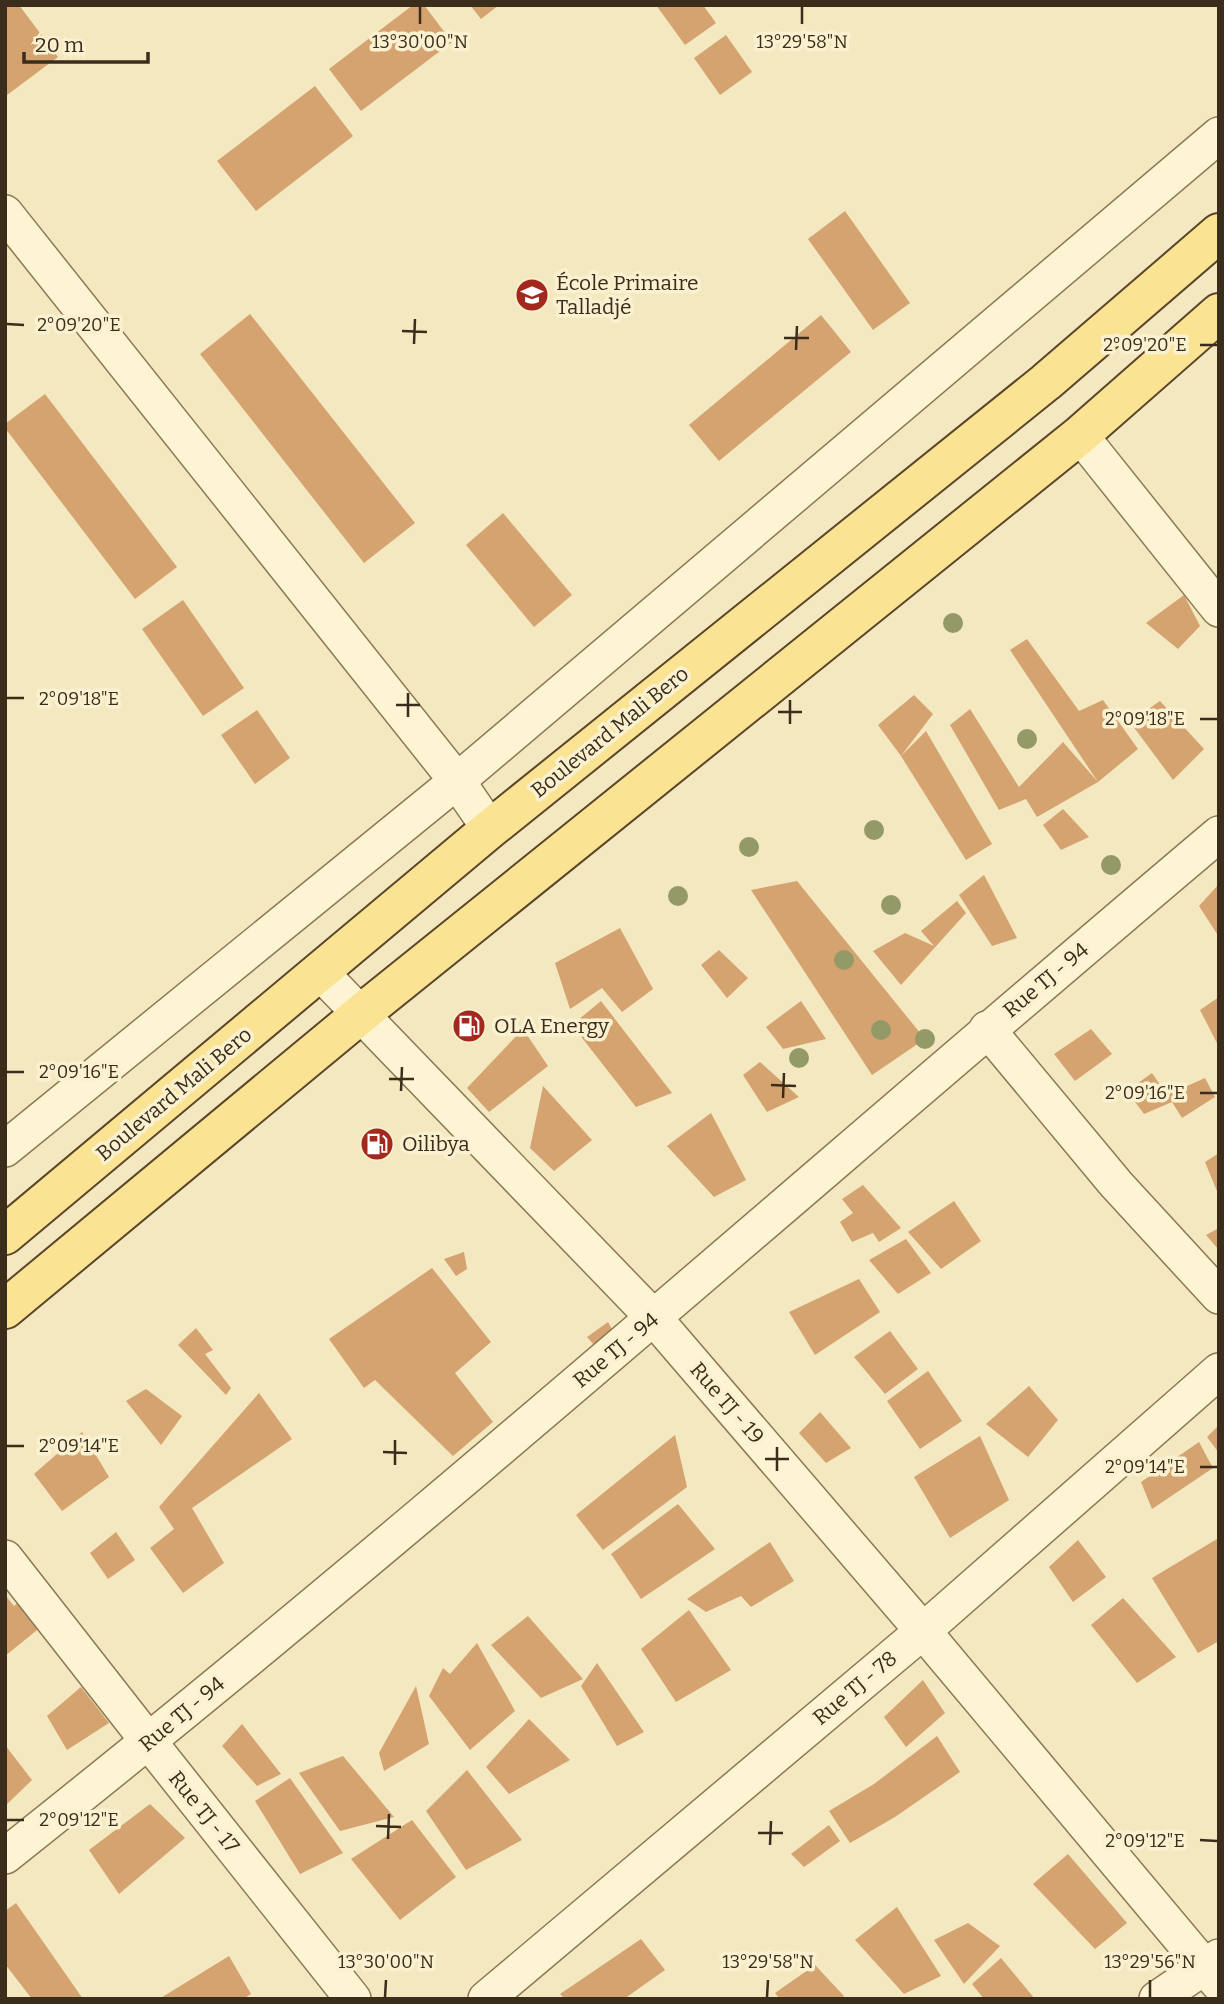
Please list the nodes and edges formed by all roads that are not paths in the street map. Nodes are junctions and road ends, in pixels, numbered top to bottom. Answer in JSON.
{"nodes":[{"id":1,"x":1219,"y":135,"type":"edge"},
{"id":2,"x":5,"y":213,"type":"edge"},
{"id":3,"x":1219,"y":233,"type":"edge"},
{"id":4,"x":1219,"y":313,"type":"edge"},
{"id":5,"x":1080,"y":435,"type":"junction"},
{"id":6,"x":1219,"y":610,"type":"edge"},
{"id":7,"x":457,"y":781,"type":"junction"},
{"id":8,"x":490,"y":829,"type":"junction"},
{"id":9,"x":1219,"y":834,"type":"edge"},
{"id":10,"x":319,"y":971,"type":"junction"},
{"id":11,"x":362,"y":1013,"type":"junction"},
{"id":12,"x":987,"y":1030,"type":"junction"},
{"id":13,"x":5,"y":1149,"type":"edge"},
{"id":14,"x":5,"y":1235,"type":"edge"},
{"id":15,"x":1219,"y":1296,"type":"edge"},
{"id":16,"x":5,"y":1308,"type":"edge"},
{"id":17,"x":654,"y":1318,"type":"junction"},
{"id":18,"x":1219,"y":1371,"type":"edge"},
{"id":19,"x":5,"y":1558,"type":"edge"},
{"id":20,"x":923,"y":1631,"type":"junction"},
{"id":21,"x":149,"y":1742,"type":"junction"},
{"id":22,"x":5,"y":1856,"type":"edge"},
{"id":23,"x":1214,"y":1969,"type":"edge"},
{"id":24,"x":353,"y":1999,"type":"edge"},
{"id":25,"x":486,"y":1999,"type":"edge"},
{"id":26,"x":1157,"y":1999,"type":"edge"}],
"edges":[{"from":1,"to":7,"type":"street"},
{"from":2,"to":7,"type":"street"},
{"from":3,"to":8,"type":"main road","name":"Boulevard Mali Bero"},
{"from":4,"to":5,"type":"main road"},
{"from":5,"to":6,"type":"street"},
{"from":5,"to":11,"type":"main road"},
{"from":7,"to":8,"type":"street"},
{"from":7,"to":13,"type":"street"},
{"from":8,"to":10,"type":"main road","name":"Boulevard Mali Bero"},
{"from":9,"to":12,"type":"street","name":"Rue TJ - 94"},
{"from":10,"to":11,"type":"street","name":"Rue TJ - 19"},
{"from":10,"to":14,"type":"main road","name":"Boulevard Mali Bero"},
{"from":11,"to":16,"type":"main road"},
{"from":11,"to":17,"type":"street","name":"Rue TJ - 19"},
{"from":12,"to":15,"type":"street"},
{"from":12,"to":17,"type":"street","name":"Rue TJ - 94"},
{"from":17,"to":20,"type":"street","name":"Rue TJ - 19"},
{"from":17,"to":21,"type":"street","name":"Rue TJ - 94"},
{"from":18,"to":20,"type":"street","name":"Rue TJ - 78"},
{"from":19,"to":21,"type":"street","name":"Rue TJ - 17"},
{"from":20,"to":23,"type":"street","name":"Rue TJ - 19"},
{"from":20,"to":25,"type":"street","name":"Rue TJ - 78"},
{"from":21,"to":22,"type":"street","name":"Rue TJ - 94"},
{"from":21,"to":24,"type":"street","name":"Rue TJ - 17"},
{"from":23,"to":26,"type":"street"}]}
